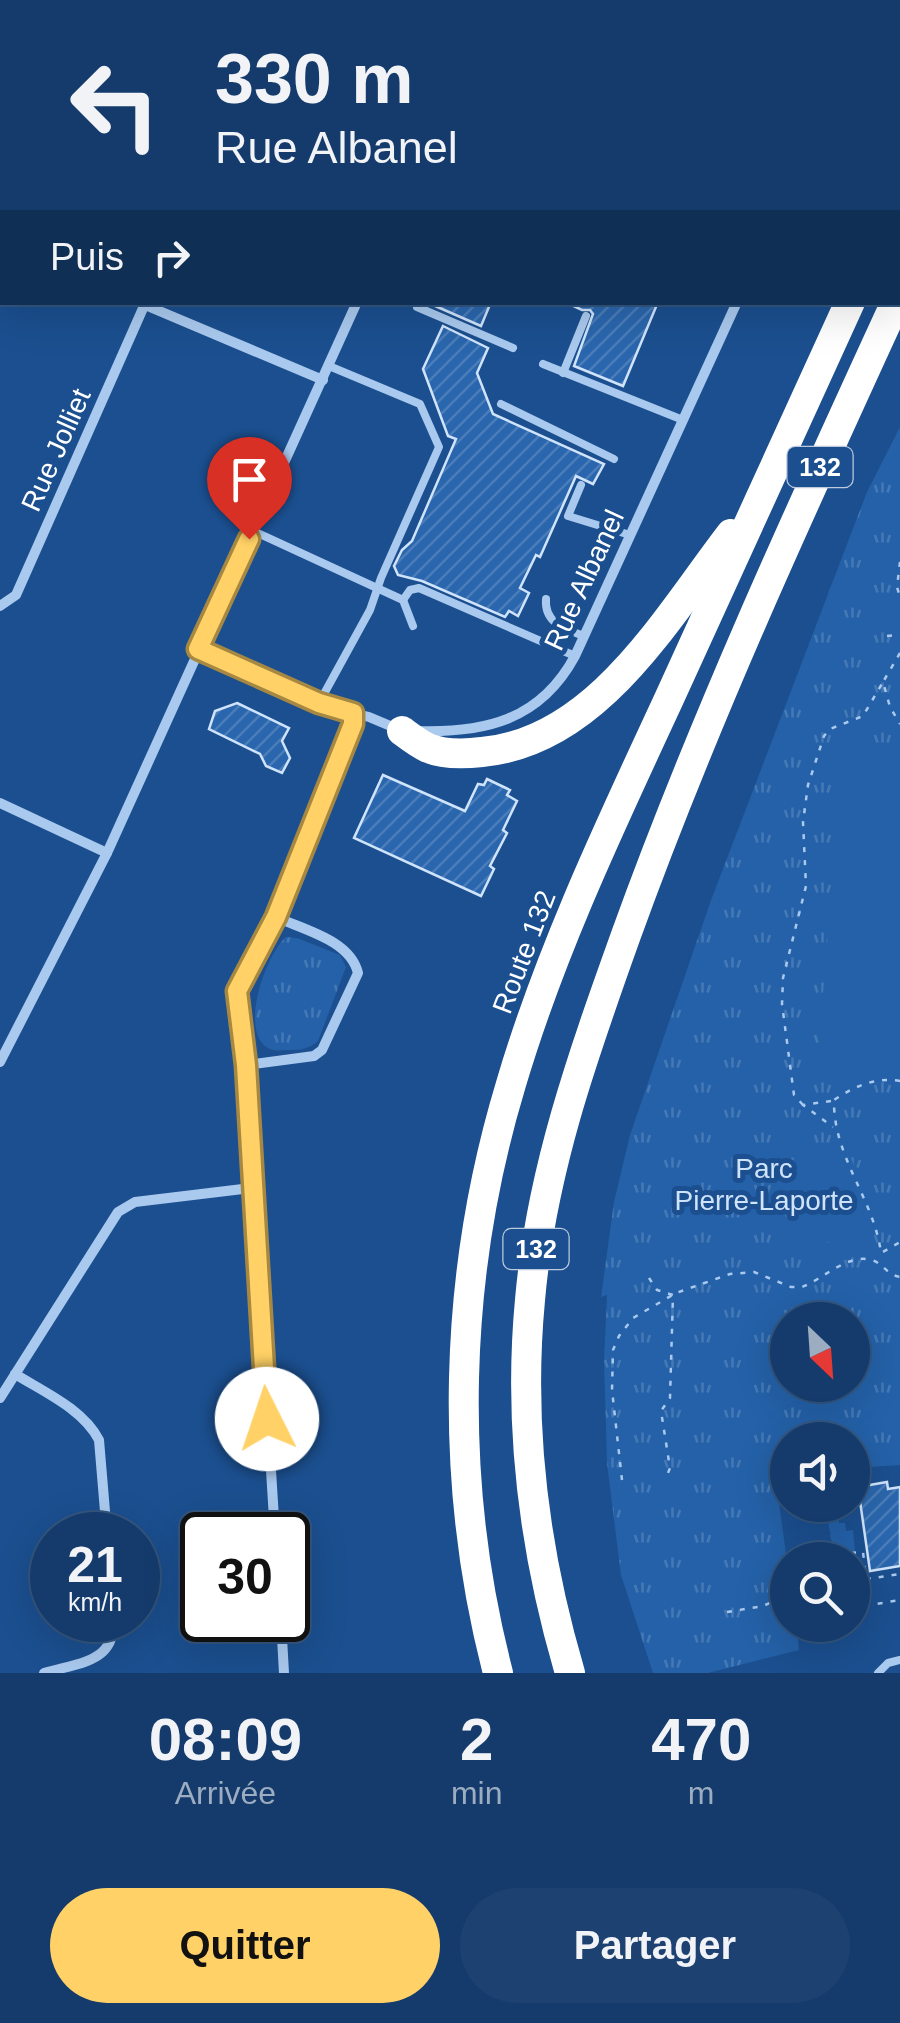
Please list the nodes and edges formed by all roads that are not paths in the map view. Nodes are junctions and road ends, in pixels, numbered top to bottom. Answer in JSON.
{"nodes":[{"id":1,"x":141,"y":305,"type":"edge"},
{"id":2,"x":143,"y":305,"type":"edge"},
{"id":3,"x":356,"y":305,"type":"edge"},
{"id":4,"x":736,"y":305,"type":"edge"},
{"id":5,"x":849,"y":305,"type":"edge"},
{"id":6,"x":895,"y":305,"type":"edge"},
{"id":7,"x":418,"y":307,"type":"dead end"},
{"id":8,"x":586,"y":316,"type":"dead end"},
{"id":9,"x":513,"y":348,"type":"dead end"},
{"id":10,"x":543,"y":364,"type":"dead end"},
{"id":11,"x":329,"y":366,"type":"junction"},
{"id":12,"x":562,"y":373,"type":"junction"},
{"id":13,"x":323,"y":380,"type":"junction"},
{"id":14,"x":501,"y":404,"type":"dead end"},
{"id":15,"x":684,"y":420,"type":"junction"},
{"id":16,"x":614,"y":459,"type":"dead end"},
{"id":17,"x":581,"y":485,"type":"dead end"},
{"id":18,"x":761,"y":496,"type":"junction"},
{"id":19,"x":253,"y":531,"type":"junction"},
{"id":20,"x":630,"y":535,"type":"junction"},
{"id":21,"x":376,"y":590,"type":"junction"},
{"id":22,"x":546,"y":599,"type":"dead end"},
{"id":23,"x":403,"y":600,"type":"junction"},
{"id":24,"x":0,"y":606,"type":"edge"},
{"id":25,"x":413,"y":626,"type":"dead end"},
{"id":26,"x":584,"y":636,"type":"junction"},
{"id":27,"x":198,"y":649,"type":"junction"},
{"id":28,"x":575,"y":656,"type":"junction"},
{"id":29,"x":319,"y":703,"type":"junction"},
{"id":30,"x":353,"y":713,"type":"junction"},
{"id":31,"x":402,"y":731,"type":"junction"},
{"id":32,"x":0,"y":803,"type":"edge"},
{"id":33,"x":107,"y":852,"type":"junction"},
{"id":34,"x":276,"y":917,"type":"junction"},
{"id":35,"x":0,"y":1062,"type":"edge"},
{"id":36,"x":246,"y":1065,"type":"junction"},
{"id":37,"x":251,"y":1188,"type":"junction"},
{"id":38,"x":15,"y":1374,"type":"junction"},
{"id":39,"x":0,"y":1398,"type":"edge"},
{"id":40,"x":104,"y":1512,"type":"edge"},
{"id":41,"x":273,"y":1512,"type":"edge"},
{"id":42,"x":111,"y":1642,"type":"edge"},
{"id":43,"x":282,"y":1642,"type":"edge"},
{"id":44,"x":900,"y":1660,"type":"edge"},
{"id":45,"x":44,"y":1673,"type":"edge"},
{"id":46,"x":284,"y":1673,"type":"edge"},
{"id":47,"x":498,"y":1673,"type":"edge"},
{"id":48,"x":570,"y":1673,"type":"edge"},
{"id":49,"x":878,"y":1673,"type":"edge"}],
"edges":[{"from":1,"to":24,"type":"street","name":"Rue Jolliet"},
{"from":2,"to":13,"type":"street"},
{"from":3,"to":11,"type":"street"},
{"from":4,"to":15,"type":"street","name":"Rue Albanel"},
{"from":5,"to":18,"type":"highway","name":"Route 132","number":"132"},
{"from":6,"to":48,"type":"highway","number":"132"},
{"from":7,"to":9,"type":"lane"},
{"from":8,"to":12,"type":"lane"},
{"from":10,"to":12,"type":"lane"},
{"from":11,"to":13,"type":"street"},
{"from":11,"to":21,"type":"lane"},
{"from":12,"to":15,"type":"lane"},
{"from":13,"to":19,"type":"street"},
{"from":14,"to":16,"type":"lane"},
{"from":15,"to":20,"type":"street","name":"Rue Albanel"},
{"from":17,"to":20,"type":"lane"},
{"from":18,"to":31,"type":"highway"},
{"from":18,"to":47,"type":"highway","name":"Route 132","number":"132"},
{"from":19,"to":21,"type":"lane"},
{"from":19,"to":27,"type":"street"},
{"from":20,"to":26,"type":"street","name":"Rue Albanel"},
{"from":21,"to":23,"type":"lane"},
{"from":21,"to":29,"type":"lane"},
{"from":22,"to":26,"type":"lane"},
{"from":23,"to":25,"type":"lane"},
{"from":23,"to":28,"type":"lane"},
{"from":26,"to":28,"type":"street","name":"Rue Albanel"},
{"from":27,"to":29,"type":"street","name":"Rue Albanel"},
{"from":27,"to":33,"type":"street"},
{"from":28,"to":31,"type":"street","name":"Rue Albanel"},
{"from":29,"to":30,"type":"street","name":"Rue Albanel"},
{"from":30,"to":31,"type":"street","name":"Rue Albanel"},
{"from":30,"to":34,"type":"street"},
{"from":32,"to":33,"type":"street"},
{"from":33,"to":35,"type":"street"},
{"from":34,"to":36,"type":"street"},
{"from":34,"to":36,"type":"street"},
{"from":36,"to":37,"type":"street"},
{"from":37,"to":38,"type":"street"},
{"from":37,"to":41,"type":"street"},
{"from":38,"to":39,"type":"street"},
{"from":38,"to":40,"type":"street"},
{"from":42,"to":45,"type":"street"},
{"from":43,"to":46,"type":"street"},
{"from":44,"to":49,"type":"lane"}]}
